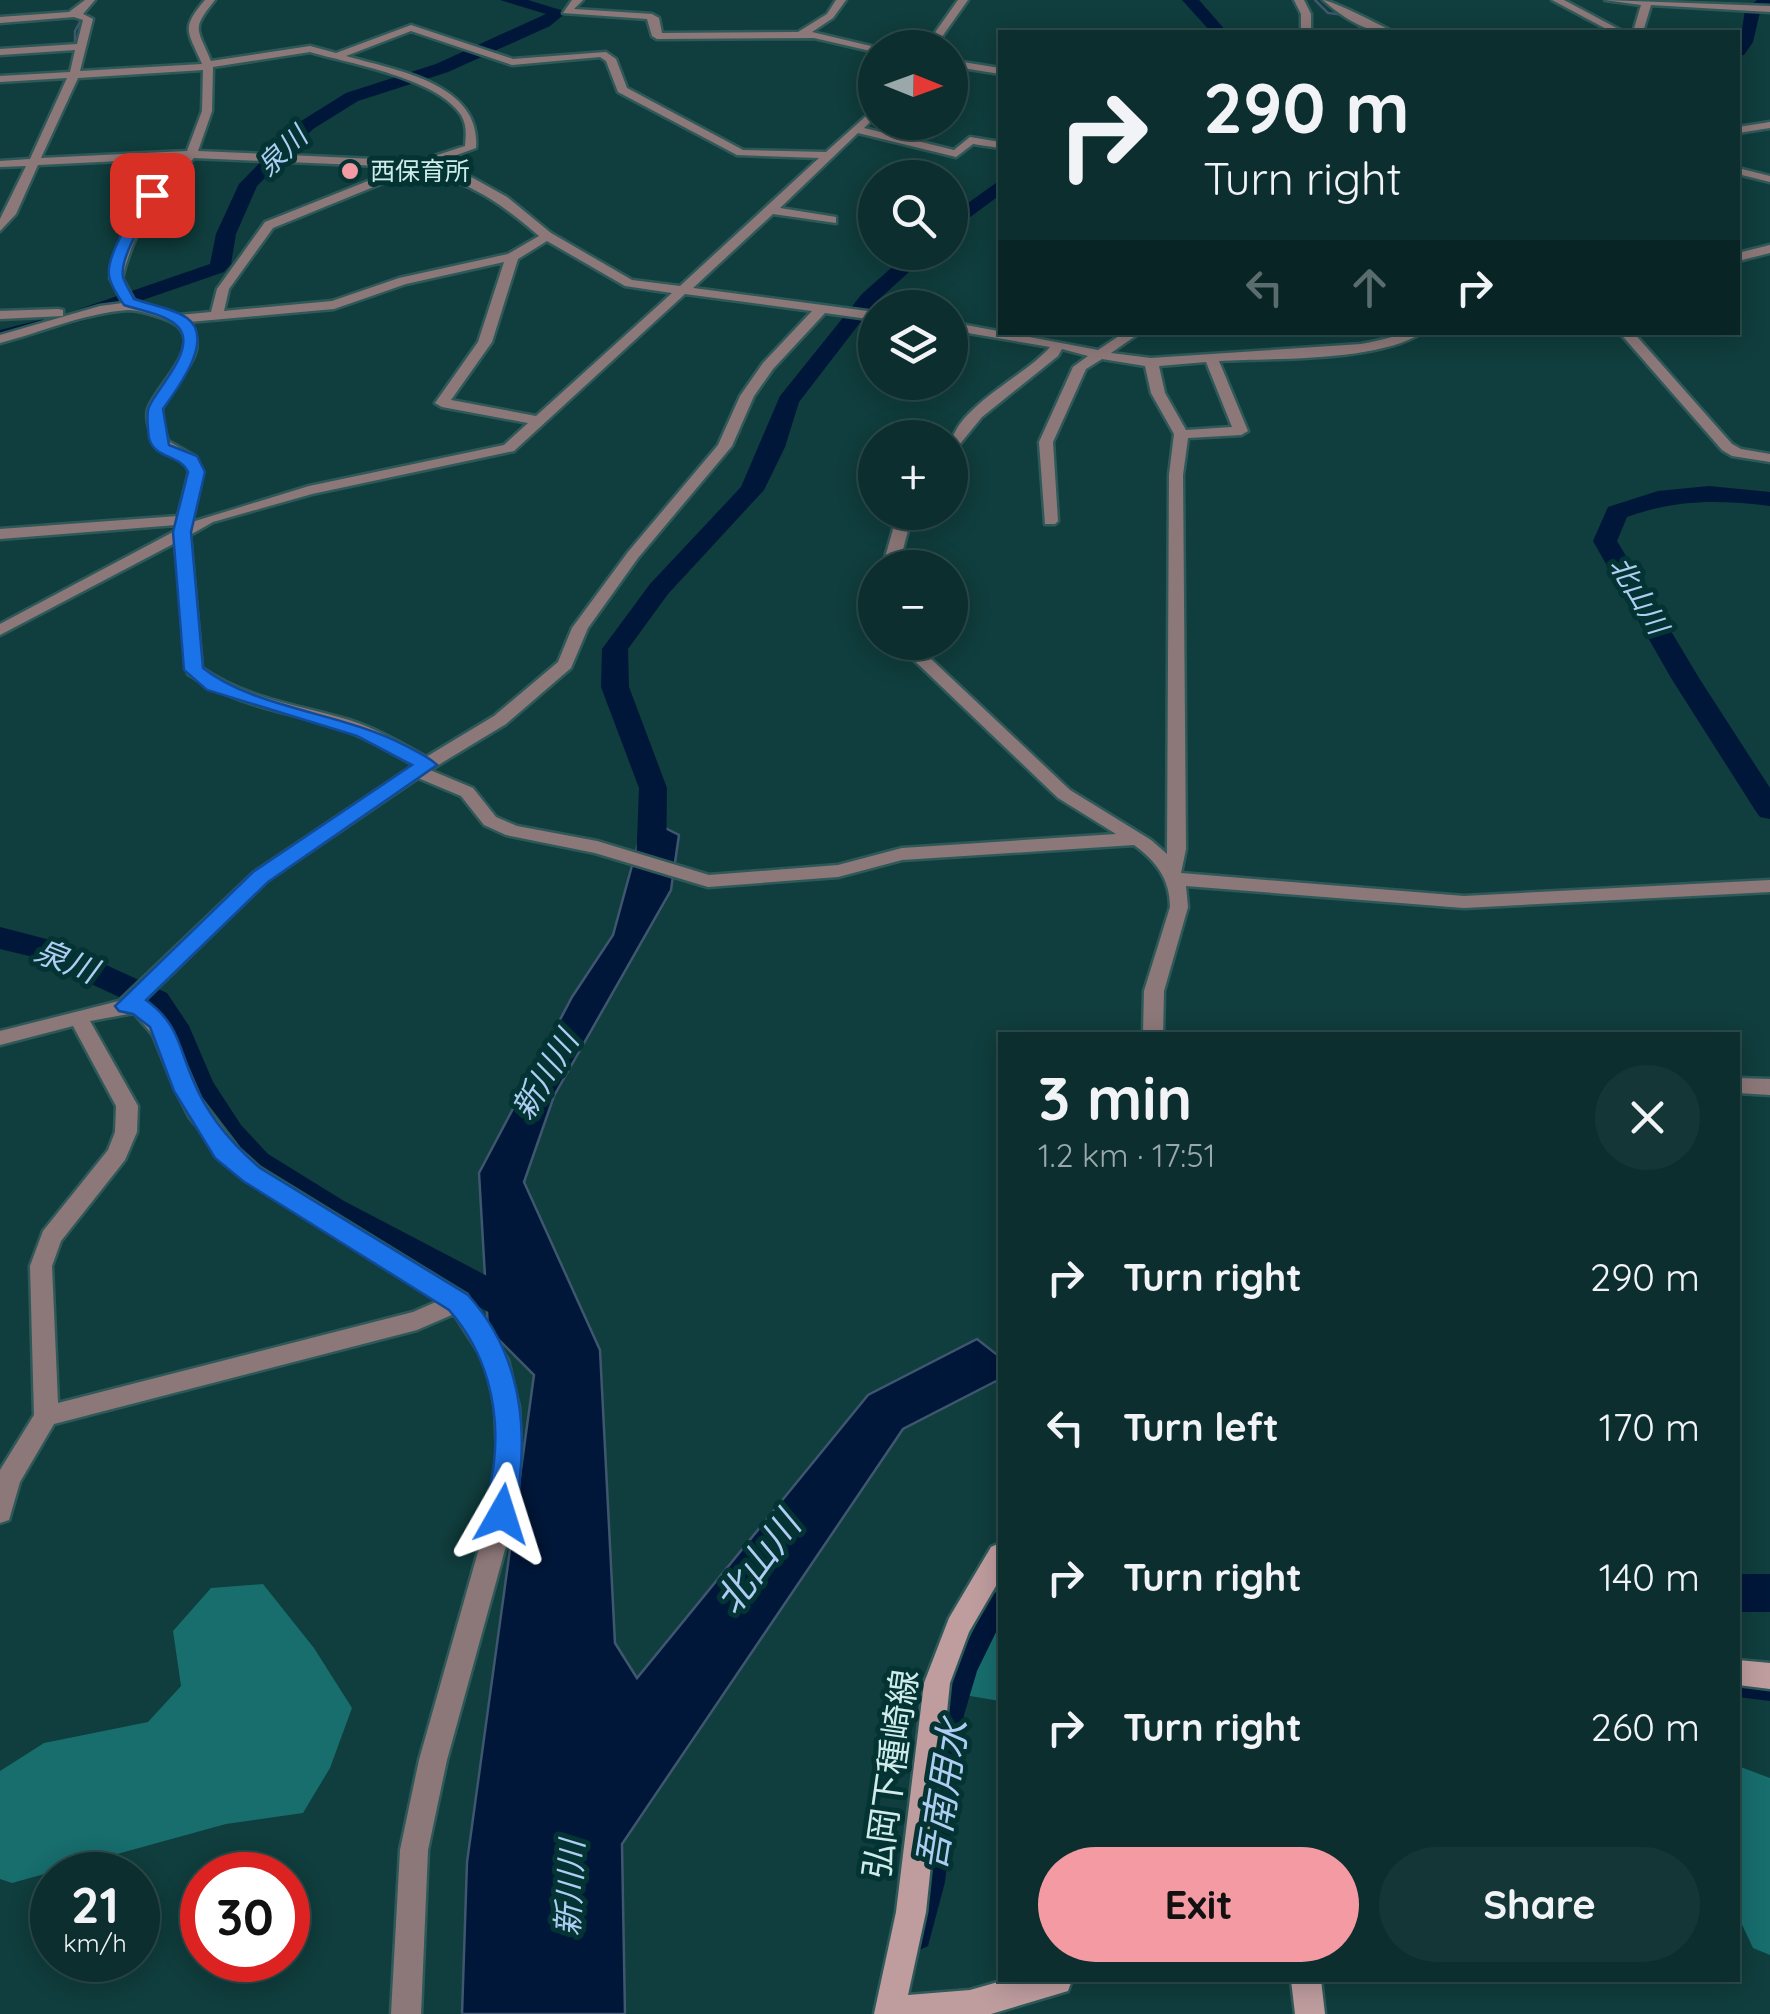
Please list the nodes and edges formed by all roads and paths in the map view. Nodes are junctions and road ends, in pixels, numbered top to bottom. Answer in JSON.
{"nodes":[{"id":1,"x":90,"y":0,"type":"edge"},
{"id":2,"x":210,"y":0,"type":"edge"},
{"id":3,"x":578,"y":0,"type":"edge"},
{"id":4,"x":842,"y":0,"type":"edge"},
{"id":5,"x":963,"y":0,"type":"edge"},
{"id":6,"x":1299,"y":0,"type":"edge"},
{"id":7,"x":1557,"y":0,"type":"edge"},
{"id":8,"x":1610,"y":0,"type":"edge"},
{"id":9,"x":1647,"y":2,"type":"edge"},
{"id":10,"x":1681,"y":2,"type":"edge"},
{"id":11,"x":1760,"y":8,"type":"edge"},
{"id":12,"x":1322,"y":9,"type":"edge"},
{"id":13,"x":73,"y":15,"type":"junction"},
{"id":14,"x":0,"y":20,"type":"edge"},
{"id":15,"x":942,"y":30,"type":"edge"},
{"id":16,"x":1307,"y":30,"type":"edge"},
{"id":17,"x":1382,"y":30,"type":"edge"},
{"id":18,"x":1614,"y":30,"type":"edge"},
{"id":19,"x":1639,"y":30,"type":"edge"},
{"id":20,"x":798,"y":36,"type":"junction"},
{"id":21,"x":858,"y":45,"type":"edge"},
{"id":22,"x":75,"y":47,"type":"junction"},
{"id":23,"x":0,"y":52,"type":"edge"},
{"id":24,"x":335,"y":57,"type":"junction"},
{"id":25,"x":208,"y":66,"type":"junction"},
{"id":26,"x":968,"y":66,"type":"edge"},
{"id":27,"x":998,"y":71,"type":"edge"},
{"id":28,"x":69,"y":75,"type":"junction"},
{"id":29,"x":0,"y":79,"type":"edge"},
{"id":30,"x":1770,"y":124,"type":"edge"},
{"id":31,"x":856,"y":129,"type":"joint"},
{"id":32,"x":1740,"y":130,"type":"edge"},
{"id":33,"x":998,"y":145,"type":"edge"},
{"id":34,"x":192,"y":154,"type":"junction"},
{"id":35,"x":828,"y":156,"type":"junction"},
{"id":36,"x":25,"y":162,"type":"junction"},
{"id":37,"x":0,"y":164,"type":"edge"},
{"id":38,"x":420,"y":164,"type":"junction"},
{"id":39,"x":1740,"y":172,"type":"edge"},
{"id":40,"x":1770,"y":179,"type":"edge"},
{"id":41,"x":771,"y":210,"type":"junction"},
{"id":42,"x":832,"y":220,"type":"dead end"},
{"id":43,"x":0,"y":228,"type":"edge"},
{"id":44,"x":547,"y":236,"type":"junction"},
{"id":45,"x":1770,"y":248,"type":"edge"},
{"id":46,"x":1740,"y":256,"type":"edge"},
{"id":47,"x":512,"y":257,"type":"junction"},
{"id":48,"x":682,"y":292,"type":"junction"},
{"id":49,"x":128,"y":300,"type":"junction"},
{"id":50,"x":828,"y":309,"type":"junction"},
{"id":51,"x":858,"y":313,"type":"edge"},
{"id":52,"x":217,"y":314,"type":"junction"},
{"id":53,"x":0,"y":315,"type":"edge"},
{"id":54,"x":178,"y":318,"type":"junction"},
{"id":55,"x":968,"y":329,"type":"edge"},
{"id":56,"x":998,"y":334,"type":"edge"},
{"id":57,"x":1004,"y":335,"type":"edge"},
{"id":58,"x":1131,"y":335,"type":"edge"},
{"id":59,"x":1353,"y":335,"type":"edge"},
{"id":60,"x":1410,"y":335,"type":"edge"},
{"id":61,"x":1628,"y":335,"type":"edge"},
{"id":62,"x":0,"y":340,"type":"edge"},
{"id":63,"x":1058,"y":344,"type":"junction"},
{"id":64,"x":1361,"y":348,"type":"junction"},
{"id":65,"x":1097,"y":355,"type":"junction"},
{"id":66,"x":1212,"y":361,"type":"junction"},
{"id":67,"x":1151,"y":362,"type":"junction"},
{"id":68,"x":542,"y":421,"type":"junction"},
{"id":69,"x":968,"y":426,"type":"edge"},
{"id":70,"x":1181,"y":434,"type":"junction"},
{"id":71,"x":1770,"y":458,"type":"edge"},
{"id":72,"x":1050,"y":521,"type":"dead end"},
{"id":73,"x":183,"y":526,"type":"junction"},
{"id":74,"x":0,"y":534,"type":"edge"},
{"id":75,"x":0,"y":630,"type":"edge"},
{"id":76,"x":921,"y":660,"type":"edge"},
{"id":77,"x":422,"y":768,"type":"junction"},
{"id":78,"x":1137,"y":839,"type":"junction"},
{"id":79,"x":1174,"y":876,"type":"junction"},
{"id":80,"x":1770,"y":886,"type":"edge"},
{"id":81,"x":133,"y":997,"type":"junction"},
{"id":82,"x":78,"y":1017,"type":"junction"},
{"id":83,"x":1154,"y":1032,"type":"edge"},
{"id":84,"x":0,"y":1038,"type":"edge"},
{"id":85,"x":1740,"y":1086,"type":"edge"},
{"id":86,"x":1770,"y":1087,"type":"edge"},
{"id":87,"x":458,"y":1302,"type":"junction"},
{"id":88,"x":46,"y":1416,"type":"junction"},
{"id":89,"x":0,"y":1512,"type":"edge"},
{"id":90,"x":998,"y":1558,"type":"edge"},
{"id":91,"x":1740,"y":1673,"type":"edge"},
{"id":92,"x":1770,"y":1676,"type":"edge"},
{"id":93,"x":1050,"y":1982,"type":"edge"},
{"id":94,"x":1306,"y":1982,"type":"edge"},
{"id":95,"x":889,"y":2013,"type":"edge"},
{"id":96,"x":406,"y":2014,"type":"edge"},
{"id":97,"x":1310,"y":2014,"type":"edge"}],
"edges":[{"from":1,"to":13,"type":"street"},
{"from":2,"to":25,"type":"street"},
{"from":3,"to":20,"type":"street"},
{"from":4,"to":20,"type":"street"},
{"from":5,"to":15,"type":"street"},
{"from":6,"to":12,"type":"street"},
{"from":7,"to":18,"type":"street"},
{"from":8,"to":9,"type":"street"},
{"from":9,"to":10,"type":"street"},
{"from":9,"to":19,"type":"street"},
{"from":10,"to":11,"type":"street"},
{"from":12,"to":16,"type":"street"},
{"from":12,"to":17,"type":"street"},
{"from":13,"to":14,"type":"street"},
{"from":13,"to":22,"type":"street"},
{"from":20,"to":21,"type":"street"},
{"from":22,"to":23,"type":"street"},
{"from":22,"to":28,"type":"street"},
{"from":24,"to":25,"type":"street"},
{"from":24,"to":35,"type":"street"},
{"from":24,"to":38,"type":"street"},
{"from":25,"to":28,"type":"street"},
{"from":25,"to":34,"type":"street"},
{"from":26,"to":27,"type":"street"},
{"from":28,"to":29,"type":"street"},
{"from":28,"to":36,"type":"street"},
{"from":30,"to":32,"type":"street"},
{"from":31,"to":33,"type":"street"},
{"from":31,"to":35,"type":"street"},
{"from":34,"to":36,"type":"street"},
{"from":34,"to":38,"type":"street"},
{"from":34,"to":49,"type":"street"},
{"from":35,"to":41,"type":"street"},
{"from":36,"to":37,"type":"street"},
{"from":36,"to":43,"type":"street"},
{"from":38,"to":44,"type":"street"},
{"from":38,"to":52,"type":"street"},
{"from":39,"to":40,"type":"street"},
{"from":41,"to":42,"type":"street"},
{"from":41,"to":48,"type":"street"},
{"from":44,"to":47,"type":"street"},
{"from":44,"to":48,"type":"street"},
{"from":45,"to":46,"type":"street"},
{"from":47,"to":52,"type":"street"},
{"from":47,"to":68,"type":"street"},
{"from":48,"to":50,"type":"street"},
{"from":48,"to":68,"type":"street"},
{"from":49,"to":53,"type":"street"},
{"from":49,"to":54,"type":"street"},
{"from":49,"to":62,"type":"street"},
{"from":50,"to":51,"type":"street"},
{"from":50,"to":77,"type":"street"},
{"from":52,"to":54,"type":"street"},
{"from":54,"to":73,"type":"street"},
{"from":55,"to":56,"type":"street"},
{"from":57,"to":63,"type":"street"},
{"from":58,"to":65,"type":"street"},
{"from":59,"to":64,"type":"street"},
{"from":60,"to":64,"type":"street"},
{"from":61,"to":71,"type":"street"},
{"from":63,"to":65,"type":"street"},
{"from":63,"to":69,"type":"street"},
{"from":64,"to":66,"type":"street"},
{"from":65,"to":67,"type":"street"},
{"from":65,"to":72,"type":"street"},
{"from":66,"to":67,"type":"street"},
{"from":66,"to":70,"type":"street"},
{"from":67,"to":70,"type":"street"},
{"from":68,"to":73,"type":"street"},
{"from":70,"to":79,"type":"street"},
{"from":73,"to":74,"type":"street"},
{"from":73,"to":75,"type":"street"},
{"from":73,"to":77,"type":"street"},
{"from":76,"to":78,"type":"street"},
{"from":77,"to":78,"type":"street"},
{"from":77,"to":81,"type":"street"},
{"from":78,"to":79,"type":"street"},
{"from":79,"to":80,"type":"street"},
{"from":79,"to":83,"type":"street"},
{"from":81,"to":82,"type":"street"},
{"from":81,"to":87,"type":"street"},
{"from":82,"to":84,"type":"street"},
{"from":82,"to":88,"type":"street"},
{"from":85,"to":86,"type":"street"},
{"from":87,"to":88,"type":"street"},
{"from":87,"to":96,"type":"street"},
{"from":88,"to":89,"type":"street"},
{"from":90,"to":95,"type":"main road","name":"弘岡下種崎線"},
{"from":91,"to":92,"type":"main road"},
{"from":93,"to":95,"type":"main road"},
{"from":94,"to":97,"type":"main road"}]}
